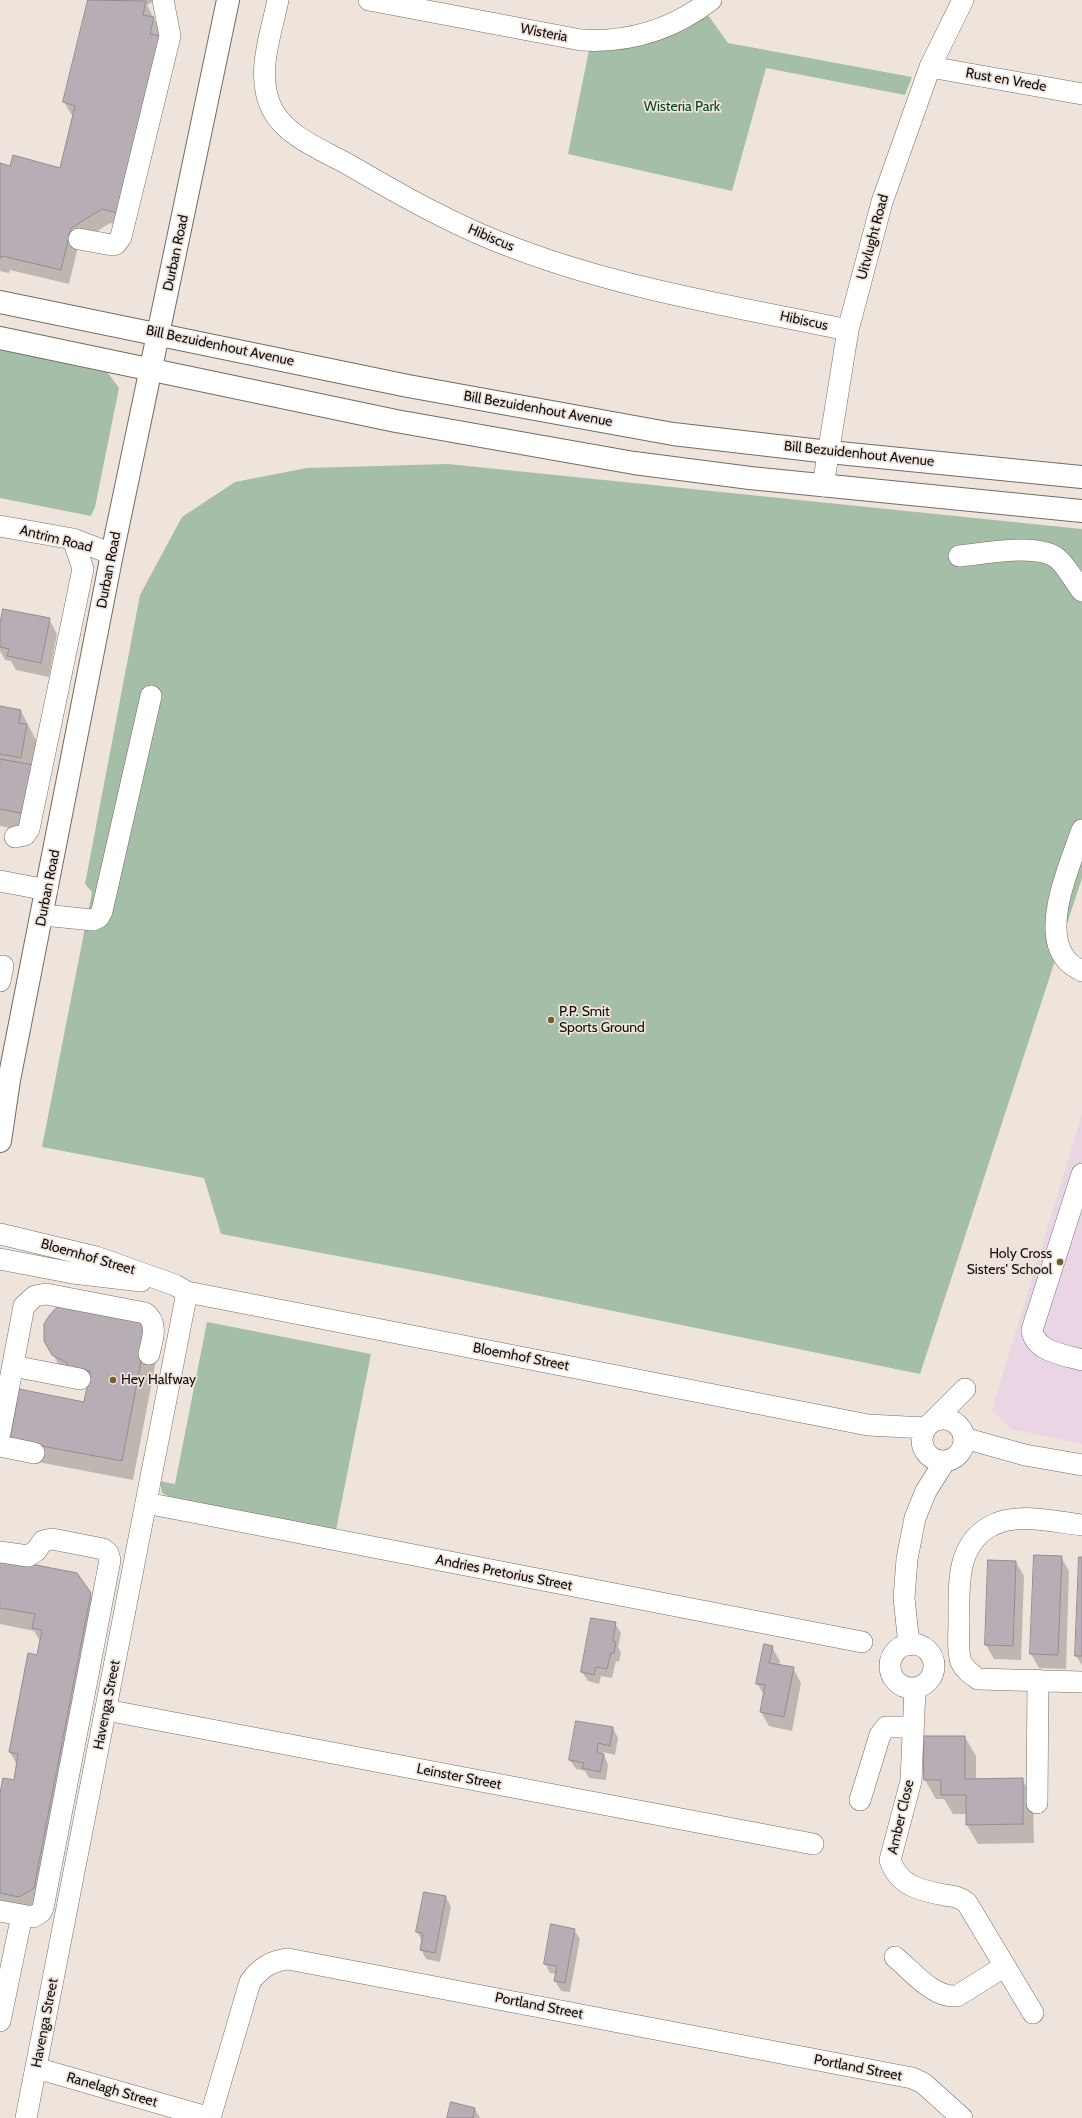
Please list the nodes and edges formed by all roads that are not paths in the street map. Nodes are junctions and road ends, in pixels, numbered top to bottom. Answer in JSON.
{"nodes":[{"id":1,"x":163,"y":0,"type":"edge"},
{"id":2,"x":228,"y":0,"type":"edge"},
{"id":3,"x":278,"y":0,"type":"edge"},
{"id":4,"x":369,"y":0,"type":"edge"},
{"id":5,"x":711,"y":0,"type":"edge"},
{"id":6,"x":963,"y":0,"type":"edge"},
{"id":7,"x":930,"y":67,"type":"junction"},
{"id":8,"x":1082,"y":94,"type":"edge"},
{"id":9,"x":79,"y":239,"type":"dead end"},
{"id":10,"x":0,"y":302,"type":"edge"},
{"id":11,"x":848,"y":330,"type":"junction"},
{"id":12,"x":159,"y":334,"type":"junction"},
{"id":13,"x":0,"y":338,"type":"edge"},
{"id":14,"x":151,"y":369,"type":"junction"},
{"id":15,"x":828,"y":452,"type":"junction"},
{"id":16,"x":1082,"y":477,"type":"edge"},
{"id":17,"x":823,"y":486,"type":"junction"},
{"id":18,"x":1082,"y":511,"type":"edge"},
{"id":19,"x":0,"y":526,"type":"edge"},
{"id":20,"x":73,"y":540,"type":"junction"},
{"id":21,"x":112,"y":554,"type":"junction"},
{"id":22,"x":959,"y":556,"type":"dead end"},
{"id":23,"x":1082,"y":591,"type":"edge"},
{"id":24,"x":151,"y":696,"type":"dead end"},
{"id":25,"x":1082,"y":830,"type":"edge"},
{"id":26,"x":15,"y":837,"type":"dead end"},
{"id":27,"x":0,"y":881,"type":"edge"},
{"id":28,"x":48,"y":890,"type":"junction"},
{"id":29,"x":43,"y":915,"type":"junction"},
{"id":30,"x":1082,"y":971,"type":"edge"},
{"id":31,"x":0,"y":1141,"type":"edge"},
{"id":32,"x":1082,"y":1174,"type":"edge"},
{"id":33,"x":0,"y":1234,"type":"edge"},
{"id":34,"x":0,"y":1258,"type":"edge"},
{"id":35,"x":181,"y":1289,"type":"junction"},
{"id":36,"x":149,"y":1354,"type":"dead end"},
{"id":37,"x":1082,"y":1360,"type":"edge"},
{"id":38,"x":12,"y":1366,"type":"junction"},
{"id":39,"x":80,"y":1379,"type":"dead end"},
{"id":40,"x":0,"y":1433,"type":"edge"},
{"id":41,"x":926,"y":1437,"type":"junction"},
{"id":42,"x":0,"y":1446,"type":"edge"},
{"id":43,"x":957,"y":1446,"type":"junction"},
{"id":44,"x":34,"y":1453,"type":"dead end"},
{"id":45,"x":1082,"y":1466,"type":"edge"},
{"id":46,"x":926,"y":1491,"type":"junction"},
{"id":47,"x":146,"y":1503,"type":"junction"},
{"id":48,"x":1082,"y":1525,"type":"edge"},
{"id":49,"x":0,"y":1552,"type":"edge"},
{"id":50,"x":862,"y":1642,"type":"dead end"},
{"id":51,"x":909,"y":1645,"type":"junction"},
{"id":52,"x":1038,"y":1680,"type":"junction"},
{"id":53,"x":1082,"y":1682,"type":"edge"},
{"id":54,"x":915,"y":1689,"type":"junction"},
{"id":55,"x":106,"y":1710,"type":"junction"},
{"id":56,"x":913,"y":1727,"type":"junction"},
{"id":57,"x":860,"y":1800,"type":"dead end"},
{"id":58,"x":1037,"y":1803,"type":"dead end"},
{"id":59,"x":813,"y":1844,"type":"dead end"},
{"id":60,"x":0,"y":1911,"type":"edge"},
{"id":61,"x":22,"y":1915,"type":"junction"},
{"id":62,"x":895,"y":1957,"type":"dead end"},
{"id":63,"x":1005,"y":1966,"type":"junction"},
{"id":64,"x":1033,"y":2013,"type":"dead end"},
{"id":65,"x":0,"y":2021,"type":"edge"},
{"id":66,"x":36,"y":2068,"type":"junction"},
{"id":67,"x":26,"y":2118,"type":"edge"},
{"id":68,"x":211,"y":2118,"type":"edge"},
{"id":69,"x":962,"y":2118,"type":"edge"}],
"edges":[{"from":1,"to":9,"type":"street"},
{"from":2,"to":12,"type":"main road","name":"Durban Road"},
{"from":3,"to":11,"type":"street","name":"Hibiscus"},
{"from":4,"to":5,"type":"street","name":"Wisteria"},
{"from":6,"to":7,"type":"street","name":"Uitvlught Road"},
{"from":7,"to":8,"type":"street","name":"Rust en Vrede"},
{"from":7,"to":11,"type":"street","name":"Uitvlught Road"},
{"from":10,"to":12,"type":"main road","name":"Bill Bezuidenhout Avenue"},
{"from":11,"to":15,"type":"street","name":"Uitvlught Road"},
{"from":12,"to":14,"type":"main road","name":"Durban Road"},
{"from":12,"to":15,"type":"main road","name":"Bill Bezuidenhout Avenue"},
{"from":13,"to":14,"type":"main road"},
{"from":14,"to":17,"type":"main road"},
{"from":14,"to":21,"type":"main road","name":"Durban Road"},
{"from":15,"to":16,"type":"main road","name":"Bill Bezuidenhout Avenue"},
{"from":15,"to":17,"type":"street","name":"Uitvlught Road"},
{"from":17,"to":18,"type":"main road"},
{"from":19,"to":20,"type":"street","name":"Antrim Road"},
{"from":20,"to":21,"type":"street","name":"Antrim Road"},
{"from":20,"to":26,"type":"street"},
{"from":21,"to":28,"type":"main road","name":"Durban Road"},
{"from":22,"to":23,"type":"street"},
{"from":24,"to":29,"type":"street"},
{"from":25,"to":30,"type":"street"},
{"from":27,"to":28,"type":"street"},
{"from":28,"to":29,"type":"main road","name":"Durban Road"},
{"from":29,"to":31,"type":"main road","name":"Durban Road"},
{"from":32,"to":37,"type":"street"},
{"from":33,"to":35,"type":"street","name":"Bloemhof Street"},
{"from":34,"to":35,"type":"street","name":"Bloemhof Street"},
{"from":35,"to":41,"type":"street","name":"Bloemhof Street"},
{"from":35,"to":47,"type":"street","name":"Havenga Street"},
{"from":36,"to":38,"type":"street"},
{"from":38,"to":39,"type":"street"},
{"from":38,"to":40,"type":"street"},
{"from":41,"to":43,"type":"street","name":"Bloemhof Street"},
{"from":41,"to":43,"type":"street","name":"Bloemhof Street"},
{"from":41,"to":43,"type":"street"},
{"from":41,"to":46,"type":"street"},
{"from":42,"to":44,"type":"street"},
{"from":43,"to":45,"type":"street","name":"Bloemhof Street"},
{"from":43,"to":46,"type":"street"},
{"from":46,"to":51,"type":"street"},
{"from":47,"to":50,"type":"street","name":"Andries Pretorius Street"},
{"from":47,"to":55,"type":"street","name":"Havenga Street"},
{"from":48,"to":52,"type":"street"},
{"from":49,"to":61,"type":"street"},
{"from":51,"to":54,"type":"street"},
{"from":51,"to":54,"type":"street"},
{"from":52,"to":53,"type":"street"},
{"from":52,"to":58,"type":"street"},
{"from":54,"to":56,"type":"street","name":"Amber Close"},
{"from":55,"to":59,"type":"street","name":"Leinster Street"},
{"from":55,"to":66,"type":"street","name":"Havenga Street"},
{"from":56,"to":57,"type":"street"},
{"from":56,"to":63,"type":"street","name":"Amber Close"},
{"from":60,"to":61,"type":"street"},
{"from":61,"to":65,"type":"street"},
{"from":62,"to":63,"type":"street"},
{"from":63,"to":64,"type":"street","name":"Amber Close"},
{"from":66,"to":67,"type":"street","name":"Havenga Street"},
{"from":66,"to":68,"type":"street","name":"Ranelagh Street"},
{"from":68,"to":69,"type":"street","name":"Portland Street"}]}
